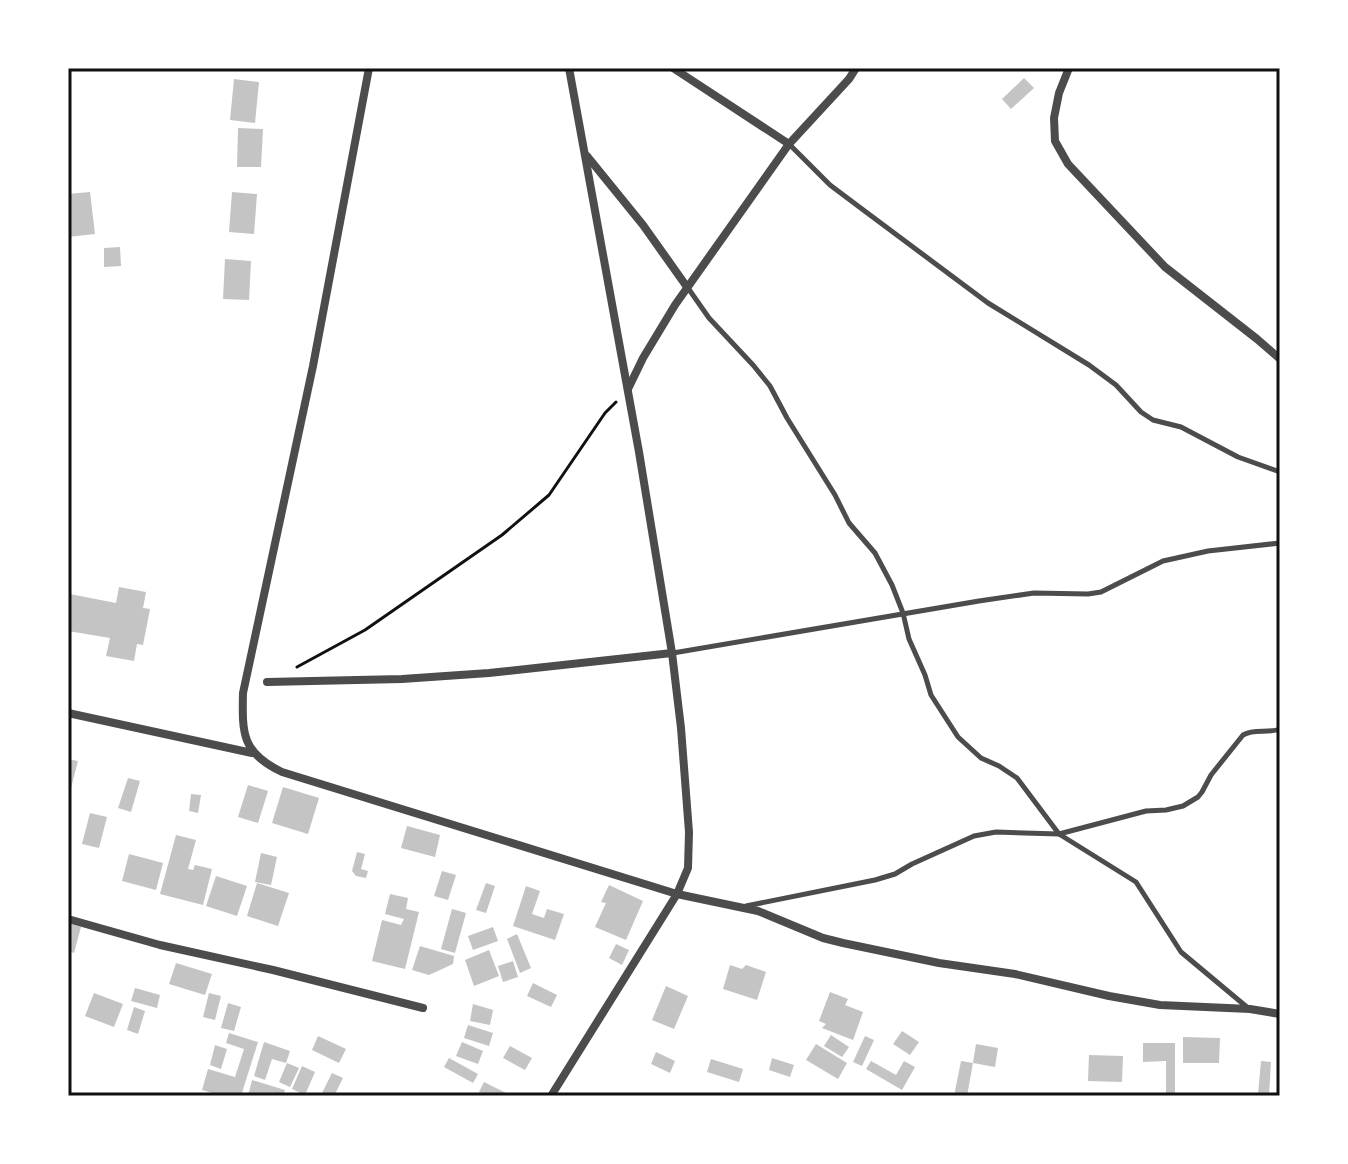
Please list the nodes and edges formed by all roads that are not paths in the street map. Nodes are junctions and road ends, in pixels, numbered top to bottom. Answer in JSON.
{"nodes":[{"id":1,"x":369,"y":68,"type":"edge"},
{"id":2,"x":569,"y":68,"type":"edge"},
{"id":3,"x":673,"y":68,"type":"edge"},
{"id":4,"x":856,"y":68,"type":"edge"},
{"id":5,"x":1069,"y":68,"type":"edge"},
{"id":6,"x":789,"y":144,"type":"junction"},
{"id":7,"x":586,"y":155,"type":"junction"},
{"id":8,"x":687,"y":287,"type":"junction"},
{"id":9,"x":1280,"y":359,"type":"edge"},
{"id":10,"x":628,"y":390,"type":"junction"},
{"id":11,"x":1280,"y":472,"type":"edge"},
{"id":12,"x":1280,"y":543,"type":"edge"},
{"id":13,"x":903,"y":613,"type":"junction"},
{"id":14,"x":672,"y":653,"type":"junction"},
{"id":15,"x":267,"y":682,"type":"dead end"},
{"id":16,"x":68,"y":713,"type":"edge"},
{"id":17,"x":1280,"y":729,"type":"edge"},
{"id":18,"x":252,"y":753,"type":"junction"},
{"id":19,"x":1059,"y":834,"type":"junction"},
{"id":20,"x":677,"y":894,"type":"junction"},
{"id":21,"x":741,"y":907,"type":"junction"},
{"id":22,"x":68,"y":919,"type":"edge"},
{"id":23,"x":423,"y":1008,"type":"dead end"},
{"id":24,"x":1250,"y":1009,"type":"junction"},
{"id":25,"x":1280,"y":1014,"type":"edge"},
{"id":26,"x":551,"y":1096,"type":"edge"}],
"edges":[{"from":1,"to":18,"type":"street"},
{"from":2,"to":7,"type":"street"},
{"from":3,"to":6,"type":"street"},
{"from":4,"to":6,"type":"street"},
{"from":5,"to":9,"type":"street"},
{"from":6,"to":8,"type":"street"},
{"from":6,"to":11,"type":"lane"},
{"from":7,"to":8,"type":"street"},
{"from":7,"to":10,"type":"street"},
{"from":8,"to":10,"type":"street"},
{"from":8,"to":13,"type":"lane"},
{"from":10,"to":14,"type":"street"},
{"from":12,"to":13,"type":"lane"},
{"from":13,"to":14,"type":"lane"},
{"from":13,"to":19,"type":"lane"},
{"from":14,"to":15,"type":"street"},
{"from":14,"to":20,"type":"street"},
{"from":16,"to":18,"type":"street"},
{"from":17,"to":19,"type":"lane"},
{"from":18,"to":20,"type":"street"},
{"from":19,"to":21,"type":"lane"},
{"from":19,"to":24,"type":"lane"},
{"from":20,"to":21,"type":"street"},
{"from":20,"to":26,"type":"street"},
{"from":21,"to":24,"type":"street"},
{"from":22,"to":23,"type":"street"},
{"from":24,"to":25,"type":"street"}]}
